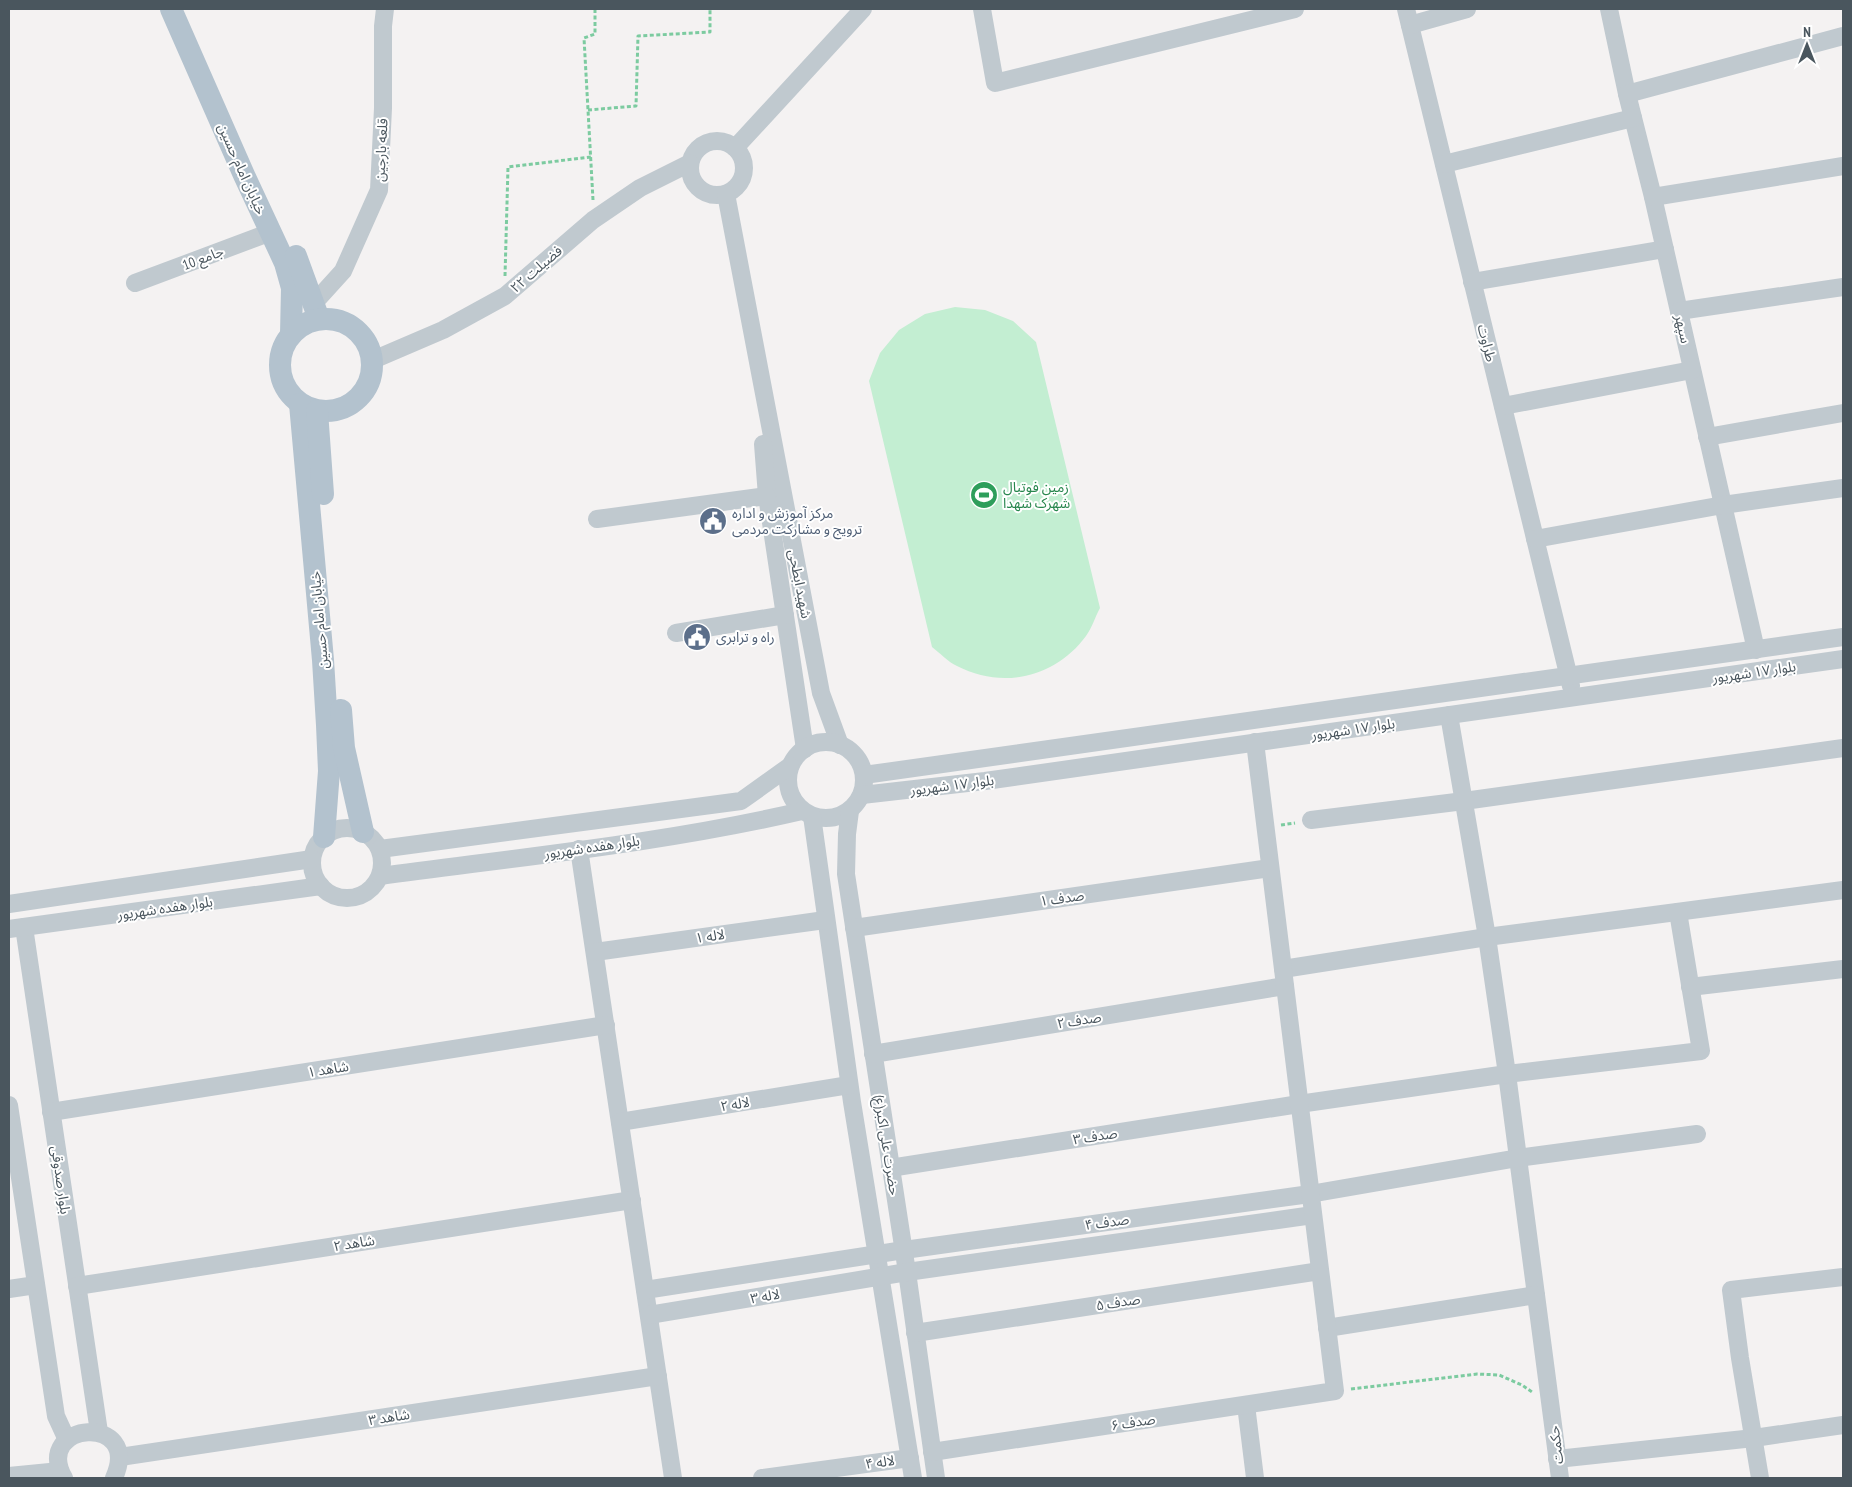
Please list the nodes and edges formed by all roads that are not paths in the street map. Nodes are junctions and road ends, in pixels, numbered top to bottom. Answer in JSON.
{"nodes":[{"id":1,"x":172,"y":9,"type":"edge"},
{"id":2,"x":188,"y":9,"type":"edge"},
{"id":3,"x":384,"y":9,"type":"edge"},
{"id":4,"x":863,"y":9,"type":"edge"},
{"id":5,"x":982,"y":9,"type":"edge"},
{"id":6,"x":1295,"y":9,"type":"edge"},
{"id":7,"x":1467,"y":9,"type":"edge"},
{"id":8,"x":1609,"y":9,"type":"edge"},
{"id":9,"x":1275,"y":11,"type":"edge"},
{"id":10,"x":1408,"y":17,"type":"edge"},
{"id":11,"x":1843,"y":36,"type":"edge"},
{"id":12,"x":1627,"y":94,"type":"junction"},
{"id":13,"x":1633,"y":118,"type":"junction"},
{"id":14,"x":735,"y":148,"type":"junction"},
{"id":15,"x":690,"y":163,"type":"junction"},
{"id":16,"x":1444,"y":164,"type":"junction"},
{"id":17,"x":1843,"y":166,"type":"edge"},
{"id":18,"x":726,"y":194,"type":"junction"},
{"id":19,"x":1653,"y":197,"type":"junction"},
{"id":20,"x":271,"y":232,"type":"junction"},
{"id":21,"x":1665,"y":249,"type":"junction"},
{"id":22,"x":1472,"y":282,"type":"junction"},
{"id":23,"x":135,"y":283,"type":"dead end"},
{"id":24,"x":1843,"y":287,"type":"edge"},
{"id":25,"x":316,"y":311,"type":"junction"},
{"id":26,"x":1679,"y":312,"type":"junction"},
{"id":27,"x":291,"y":334,"type":"junction"},
{"id":28,"x":373,"y":360,"type":"junction"},
{"id":29,"x":1692,"y":370,"type":"junction"},
{"id":30,"x":763,"y":391,"type":"junction"},
{"id":31,"x":1502,"y":406,"type":"junction"},
{"id":32,"x":308,"y":407,"type":"junction"},
{"id":33,"x":1843,"y":414,"type":"edge"},
{"id":34,"x":1707,"y":437,"type":"junction"},
{"id":35,"x":1843,"y":488,"type":"edge"},
{"id":36,"x":767,"y":496,"type":"junction"},
{"id":37,"x":1723,"y":505,"type":"junction"},
{"id":38,"x":597,"y":519,"type":"dead end"},
{"id":39,"x":1535,"y":539,"type":"junction"},
{"id":40,"x":785,"y":615,"type":"junction"},
{"id":41,"x":676,"y":633,"type":"dead end"},
{"id":42,"x":1843,"y":637,"type":"edge"},
{"id":43,"x":1756,"y":650,"type":"junction"},
{"id":44,"x":1843,"y":659,"type":"edge"},
{"id":45,"x":1568,"y":676,"type":"junction"},
{"id":46,"x":1575,"y":698,"type":"junction"},
{"id":47,"x":1449,"y":715,"type":"junction"},
{"id":48,"x":1255,"y":742,"type":"junction"},
{"id":49,"x":840,"y":745,"type":"junction"},
{"id":50,"x":1843,"y":748,"type":"edge"},
{"id":51,"x":805,"y":749,"type":"junction"},
{"id":52,"x":790,"y":766,"type":"junction"},
{"id":53,"x":864,"y":775,"type":"junction"},
{"id":54,"x":862,"y":795,"type":"junction"},
{"id":55,"x":1464,"y":801,"type":"junction"},
{"id":56,"x":850,"y":811,"type":"junction"},
{"id":57,"x":807,"y":814,"type":"junction"},
{"id":58,"x":1311,"y":820,"type":"road end"},
{"id":59,"x":363,"y":832,"type":"junction"},
{"id":60,"x":324,"y":837,"type":"junction"},
{"id":61,"x":380,"y":850,"type":"junction"},
{"id":62,"x":579,"y":850,"type":"junction"},
{"id":63,"x":312,"y":859,"type":"junction"},
{"id":64,"x":1270,"y":868,"type":"junction"},
{"id":65,"x":380,"y":876,"type":"junction"},
{"id":66,"x":321,"y":886,"type":"junction"},
{"id":67,"x":1843,"y":890,"type":"edge"},
{"id":68,"x":9,"y":904,"type":"edge"},
{"id":69,"x":1678,"y":912,"type":"junction"},
{"id":70,"x":825,"y":920,"type":"junction"},
{"id":71,"x":16,"y":928,"type":"edge"},
{"id":72,"x":854,"y":928,"type":"junction"},
{"id":73,"x":1487,"y":937,"type":"junction"},
{"id":74,"x":595,"y":952,"type":"junction"},
{"id":75,"x":859,"y":960,"type":"junction"},
{"id":76,"x":832,"y":965,"type":"junction"},
{"id":77,"x":1843,"y":969,"type":"edge"},
{"id":78,"x":1284,"y":978,"type":"junction"},
{"id":79,"x":1690,"y":987,"type":"junction"},
{"id":80,"x":606,"y":1025,"type":"junction"},
{"id":81,"x":873,"y":1054,"type":"junction"},
{"id":82,"x":1507,"y":1074,"type":"junction"},
{"id":83,"x":849,"y":1085,"type":"junction"},
{"id":84,"x":1299,"y":1104,"type":"junction"},
{"id":85,"x":9,"y":1110,"type":"edge"},
{"id":86,"x":51,"y":1112,"type":"junction"},
{"id":87,"x":620,"y":1122,"type":"junction"},
{"id":88,"x":1697,"y":1134,"type":"dead end"},
{"id":89,"x":1518,"y":1158,"type":"junction"},
{"id":90,"x":890,"y":1168,"type":"junction"},
{"id":91,"x":1310,"y":1194,"type":"junction"},
{"id":92,"x":632,"y":1200,"type":"junction"},
{"id":93,"x":1313,"y":1215,"type":"junction"},
{"id":94,"x":904,"y":1250,"type":"junction"},
{"id":95,"x":877,"y":1255,"type":"junction"},
{"id":96,"x":1320,"y":1271,"type":"junction"},
{"id":97,"x":907,"y":1272,"type":"junction"},
{"id":98,"x":880,"y":1276,"type":"junction"},
{"id":99,"x":1843,"y":1277,"type":"edge"},
{"id":100,"x":36,"y":1285,"type":"junction"},
{"id":101,"x":77,"y":1286,"type":"junction"},
{"id":102,"x":9,"y":1289,"type":"edge"},
{"id":103,"x":645,"y":1290,"type":"junction"},
{"id":104,"x":1536,"y":1294,"type":"junction"},
{"id":105,"x":649,"y":1315,"type":"junction"},
{"id":106,"x":1327,"y":1328,"type":"junction"},
{"id":107,"x":915,"y":1333,"type":"junction"},
{"id":108,"x":658,"y":1376,"type":"junction"},
{"id":109,"x":1246,"y":1404,"type":"junction"},
{"id":110,"x":1843,"y":1425,"type":"edge"},
{"id":111,"x":99,"y":1432,"type":"junction"},
{"id":112,"x":1754,"y":1438,"type":"junction"},
{"id":113,"x":68,"y":1440,"type":"junction"},
{"id":114,"x":932,"y":1452,"type":"junction"},
{"id":115,"x":910,"y":1458,"type":"junction"},
{"id":116,"x":1557,"y":1459,"type":"junction"},
{"id":117,"x":121,"y":1470,"type":"edge"},
{"id":118,"x":62,"y":1475,"type":"edge"},
{"id":119,"x":9,"y":1476,"type":"edge"},
{"id":120,"x":673,"y":1478,"type":"edge"},
{"id":121,"x":762,"y":1478,"type":"edge"},
{"id":122,"x":913,"y":1478,"type":"edge"},
{"id":123,"x":936,"y":1478,"type":"edge"},
{"id":124,"x":1255,"y":1478,"type":"edge"},
{"id":125,"x":1560,"y":1478,"type":"edge"},
{"id":126,"x":1760,"y":1478,"type":"edge"}],
"edges":[{"from":1,"to":20,"type":"main road","name":"خیابان امام حسین"},
{"from":2,"to":25,"type":"main road","name":"خیابان امام حسین"},
{"from":3,"to":25,"type":"street","name":"قلعه بارجین"},
{"from":4,"to":14,"type":"street"},
{"from":5,"to":9,"type":"street"},
{"from":6,"to":9,"type":"street"},
{"from":7,"to":10,"type":"street"},
{"from":8,"to":12,"type":"street","name":"سپهر"},
{"from":10,"to":16,"type":"street","name":"طراوت"},
{"from":11,"to":12,"type":"street"},
{"from":12,"to":13,"type":"street","name":"سپهر"},
{"from":13,"to":16,"type":"street"},
{"from":13,"to":19,"type":"street","name":"سپهر"},
{"from":14,"to":15,"type":"street"},
{"from":14,"to":18,"type":"street"},
{"from":15,"to":18,"type":"street"},
{"from":15,"to":28,"type":"street","name":"فضیلت ۲۲"},
{"from":16,"to":22,"type":"street","name":"طراوت"},
{"from":17,"to":19,"type":"street"},
{"from":18,"to":30,"type":"street","name":"شهید ابطحی"},
{"from":19,"to":21,"type":"street","name":"سپهر"},
{"from":20,"to":23,"type":"street","name":"جامع 10"},
{"from":20,"to":27,"type":"main road","name":"خیابان امام حسین"},
{"from":21,"to":22,"type":"street"},
{"from":21,"to":26,"type":"street","name":"سپهر"},
{"from":22,"to":31,"type":"street","name":"طراوت"},
{"from":24,"to":26,"type":"street"},
{"from":25,"to":27,"type":"main road"},
{"from":25,"to":28,"type":"main road"},
{"from":26,"to":29,"type":"street","name":"سپهر"},
{"from":27,"to":32,"type":"main road"},
{"from":28,"to":32,"type":"main road"},
{"from":29,"to":31,"type":"street"},
{"from":29,"to":34,"type":"street","name":"سپهر"},
{"from":30,"to":36,"type":"street","name":"شهید ابطحی"},
{"from":30,"to":49,"type":"street","name":"شهید ابطحی"},
{"from":31,"to":39,"type":"street","name":"طراوت"},
{"from":32,"to":59,"type":"main road","name":"خیابان امام حسین"},
{"from":32,"to":60,"type":"main road","name":"خیابان امام حسین"},
{"from":33,"to":34,"type":"street"},
{"from":34,"to":37,"type":"street","name":"سپهر"},
{"from":35,"to":37,"type":"street"},
{"from":36,"to":38,"type":"street"},
{"from":36,"to":40,"type":"street","name":"شهید ابطحی"},
{"from":37,"to":39,"type":"street"},
{"from":37,"to":43,"type":"street","name":"سپهر"},
{"from":39,"to":45,"type":"street","name":"طراوت"},
{"from":40,"to":41,"type":"street"},
{"from":40,"to":51,"type":"street","name":"شهید ابطحی"},
{"from":42,"to":43,"type":"street","name":"بلوار ۱۷ شهریور"},
{"from":43,"to":45,"type":"street","name":"بلوار ۱۷ شهریور"},
{"from":44,"to":46,"type":"street","name":"بلوار ۱۷ شهریور"},
{"from":45,"to":46,"type":"street","name":"طراوت"},
{"from":45,"to":53,"type":"street","name":"بلوار ۱۷ شهریور"},
{"from":46,"to":47,"type":"street","name":"بلوار ۱۷ شهریور"},
{"from":47,"to":48,"type":"street","name":"بلوار ۱۷ شهریور"},
{"from":47,"to":55,"type":"street","name":"حکمت"},
{"from":48,"to":54,"type":"street","name":"بلوار ۱۷ شهریور"},
{"from":48,"to":64,"type":"street"},
{"from":49,"to":51,"type":"street"},
{"from":49,"to":53,"type":"street"},
{"from":50,"to":55,"type":"street"},
{"from":51,"to":52,"type":"street"},
{"from":52,"to":57,"type":"street"},
{"from":52,"to":61,"type":"street","name":"بلوار هفده شهریور"},
{"from":53,"to":54,"type":"street"},
{"from":54,"to":56,"type":"street"},
{"from":55,"to":58,"type":"street"},
{"from":55,"to":73,"type":"street","name":"حکمت"},
{"from":56,"to":57,"type":"street"},
{"from":56,"to":72,"type":"street","name":"حضرت علی اکبر(ع)"},
{"from":57,"to":62,"type":"street","name":"بلوار هفده شهریور"},
{"from":57,"to":70,"type":"street","name":"حضرت علی اکبر(ع)"},
{"from":59,"to":60,"type":"street"},
{"from":59,"to":61,"type":"street"},
{"from":60,"to":63,"type":"street"},
{"from":61,"to":65,"type":"street"},
{"from":62,"to":65,"type":"street","name":"بلوار هفده شهریور"},
{"from":62,"to":74,"type":"street"},
{"from":63,"to":66,"type":"street"},
{"from":63,"to":68,"type":"street","name":"بلوار هفده شهریور"},
{"from":64,"to":72,"type":"street","name":"صدف ۱"},
{"from":64,"to":78,"type":"street"},
{"from":65,"to":66,"type":"street"},
{"from":66,"to":71,"type":"street","name":"بلوار هفده شهریور"},
{"from":67,"to":69,"type":"street","name":"صدف ۲"},
{"from":69,"to":73,"type":"street","name":"صدف ۲"},
{"from":69,"to":79,"type":"street"},
{"from":70,"to":74,"type":"street","name":"لاله ۱"},
{"from":70,"to":76,"type":"street","name":"حضرت علی اکبر(ع)"},
{"from":71,"to":86,"type":"street","name":"بلوار صدوقی"},
{"from":72,"to":75,"type":"street","name":"حضرت علی اکبر(ع)"},
{"from":73,"to":78,"type":"street","name":"صدف ۲"},
{"from":73,"to":82,"type":"street","name":"حکمت"},
{"from":74,"to":80,"type":"street"},
{"from":75,"to":76,"type":"street"},
{"from":75,"to":81,"type":"street","name":"حضرت علی اکبر(ع)"},
{"from":76,"to":83,"type":"street","name":"حضرت علی اکبر(ع)"},
{"from":77,"to":79,"type":"street"},
{"from":78,"to":81,"type":"street","name":"صدف ۲"},
{"from":78,"to":84,"type":"street"},
{"from":79,"to":82,"type":"street","name":"صدف ۳"},
{"from":80,"to":86,"type":"street","name":"شاهد ۱"},
{"from":80,"to":87,"type":"street"},
{"from":81,"to":90,"type":"street","name":"حضرت علی اکبر(ع)"},
{"from":82,"to":84,"type":"street","name":"صدف ۳"},
{"from":82,"to":89,"type":"street","name":"حکمت"},
{"from":83,"to":87,"type":"street","name":"لاله ۲"},
{"from":83,"to":95,"type":"street","name":"حضرت علی اکبر(ع)"},
{"from":84,"to":90,"type":"street","name":"صدف ۳"},
{"from":84,"to":91,"type":"street"},
{"from":85,"to":100,"type":"street"},
{"from":86,"to":101,"type":"street","name":"بلوار صدوقی"},
{"from":87,"to":92,"type":"street"},
{"from":88,"to":89,"type":"street","name":"صدف ۴"},
{"from":89,"to":91,"type":"street","name":"صدف ۴"},
{"from":89,"to":104,"type":"street","name":"حکمت"},
{"from":90,"to":94,"type":"street","name":"حضرت علی اکبر(ع)"},
{"from":91,"to":93,"type":"street"},
{"from":91,"to":94,"type":"street","name":"صدف ۴"},
{"from":92,"to":101,"type":"street","name":"شاهد ۲"},
{"from":92,"to":103,"type":"street"},
{"from":93,"to":96,"type":"street"},
{"from":93,"to":97,"type":"street","name":"صدف ۴"},
{"from":94,"to":95,"type":"street","name":"صدف ۴"},
{"from":94,"to":97,"type":"street","name":"حضرت علی اکبر(ع)"},
{"from":95,"to":98,"type":"street","name":"حضرت علی اکبر(ع)"},
{"from":95,"to":103,"type":"street","name":"لاله ۳"},
{"from":96,"to":106,"type":"street"},
{"from":96,"to":107,"type":"street","name":"صدف ۵"},
{"from":97,"to":98,"type":"street","name":"صدف ۴"},
{"from":97,"to":107,"type":"street","name":"حضرت علی اکبر(ع)"},
{"from":98,"to":105,"type":"street","name":"لاله ۳"},
{"from":98,"to":115,"type":"street","name":"حضرت علی اکبر(ع)"},
{"from":99,"to":112,"type":"street"},
{"from":100,"to":102,"type":"street"},
{"from":100,"to":113,"type":"street"},
{"from":101,"to":111,"type":"street","name":"بلوار صدوقی"},
{"from":103,"to":105,"type":"street"},
{"from":104,"to":106,"type":"street"},
{"from":104,"to":116,"type":"street","name":"حکمت"},
{"from":105,"to":108,"type":"street"},
{"from":106,"to":109,"type":"street","name":"صدف ۶"},
{"from":107,"to":114,"type":"street","name":"حضرت علی اکبر(ع)"},
{"from":108,"to":117,"type":"street","name":"شاهد ۳"},
{"from":108,"to":120,"type":"street"},
{"from":109,"to":114,"type":"street","name":"صدف ۶"},
{"from":109,"to":124,"type":"street"},
{"from":110,"to":112,"type":"street"},
{"from":111,"to":113,"type":"street"},
{"from":111,"to":117,"type":"street"},
{"from":112,"to":116,"type":"street"},
{"from":112,"to":126,"type":"street"},
{"from":113,"to":118,"type":"street"},
{"from":114,"to":123,"type":"street","name":"حضرت علی اکبر(ع)"},
{"from":115,"to":121,"type":"street","name":"لاله ۴"},
{"from":115,"to":122,"type":"street","name":"حضرت علی اکبر(ع)"},
{"from":116,"to":125,"type":"street","name":"حکمت"},
{"from":118,"to":119,"type":"street"}]}
